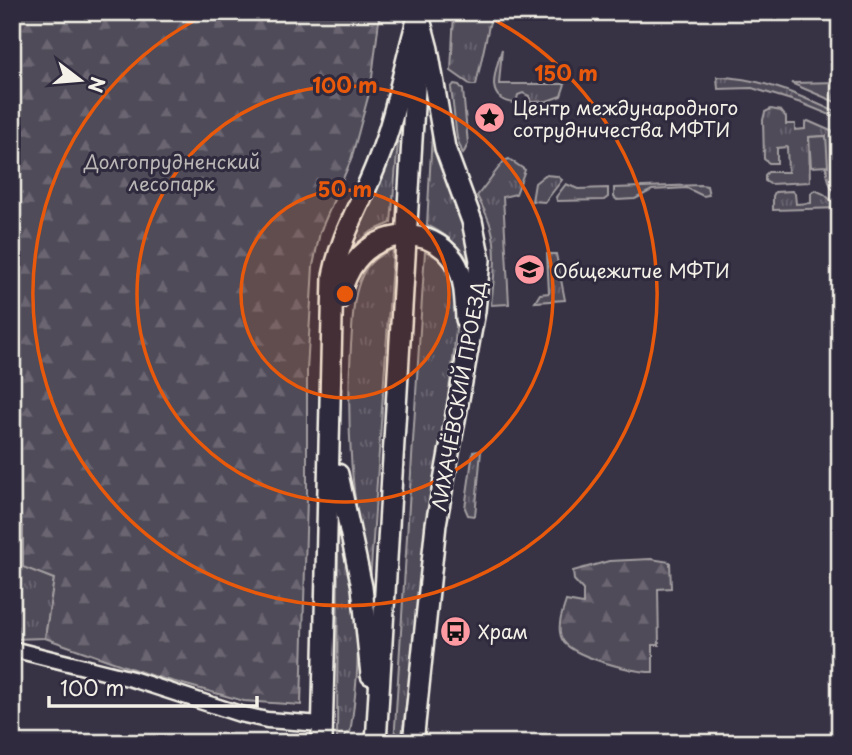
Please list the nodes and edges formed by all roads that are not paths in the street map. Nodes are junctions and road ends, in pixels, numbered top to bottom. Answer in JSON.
{"nodes":[{"id":1,"x":419,"y":13,"type":"edge"},
{"id":2,"x":406,"y":235,"type":"junction"},
{"id":3,"x":332,"y":314,"type":"junction"},
{"id":4,"x":467,"y":351,"type":"junction"},
{"id":5,"x":331,"y":438,"type":"junction"},
{"id":6,"x":12,"y":649,"type":"edge"},
{"id":7,"x":322,"y":734,"type":"edge"},
{"id":8,"x":376,"y":734,"type":"edge"},
{"id":9,"x":413,"y":743,"type":"edge"}],
"edges":[{"from":1,"to":2,"type":"main road"},
{"from":1,"to":3,"type":"main road"},
{"from":1,"to":4,"type":"main road","name":"ЛИХАЧЁВСКИЙ ПРОЕЗД"},
{"from":2,"to":3,"type":"main road"},
{"from":2,"to":4,"type":"main road"},
{"from":2,"to":8,"type":"main road"},
{"from":3,"to":5,"type":"main road"},
{"from":4,"to":9,"type":"main road","name":"ЛИХАЧЁВСКИЙ ПРОЕЗД"},
{"from":5,"to":7,"type":"main road"},
{"from":5,"to":8,"type":"main road"},
{"from":6,"to":7,"type":"street"}]}
